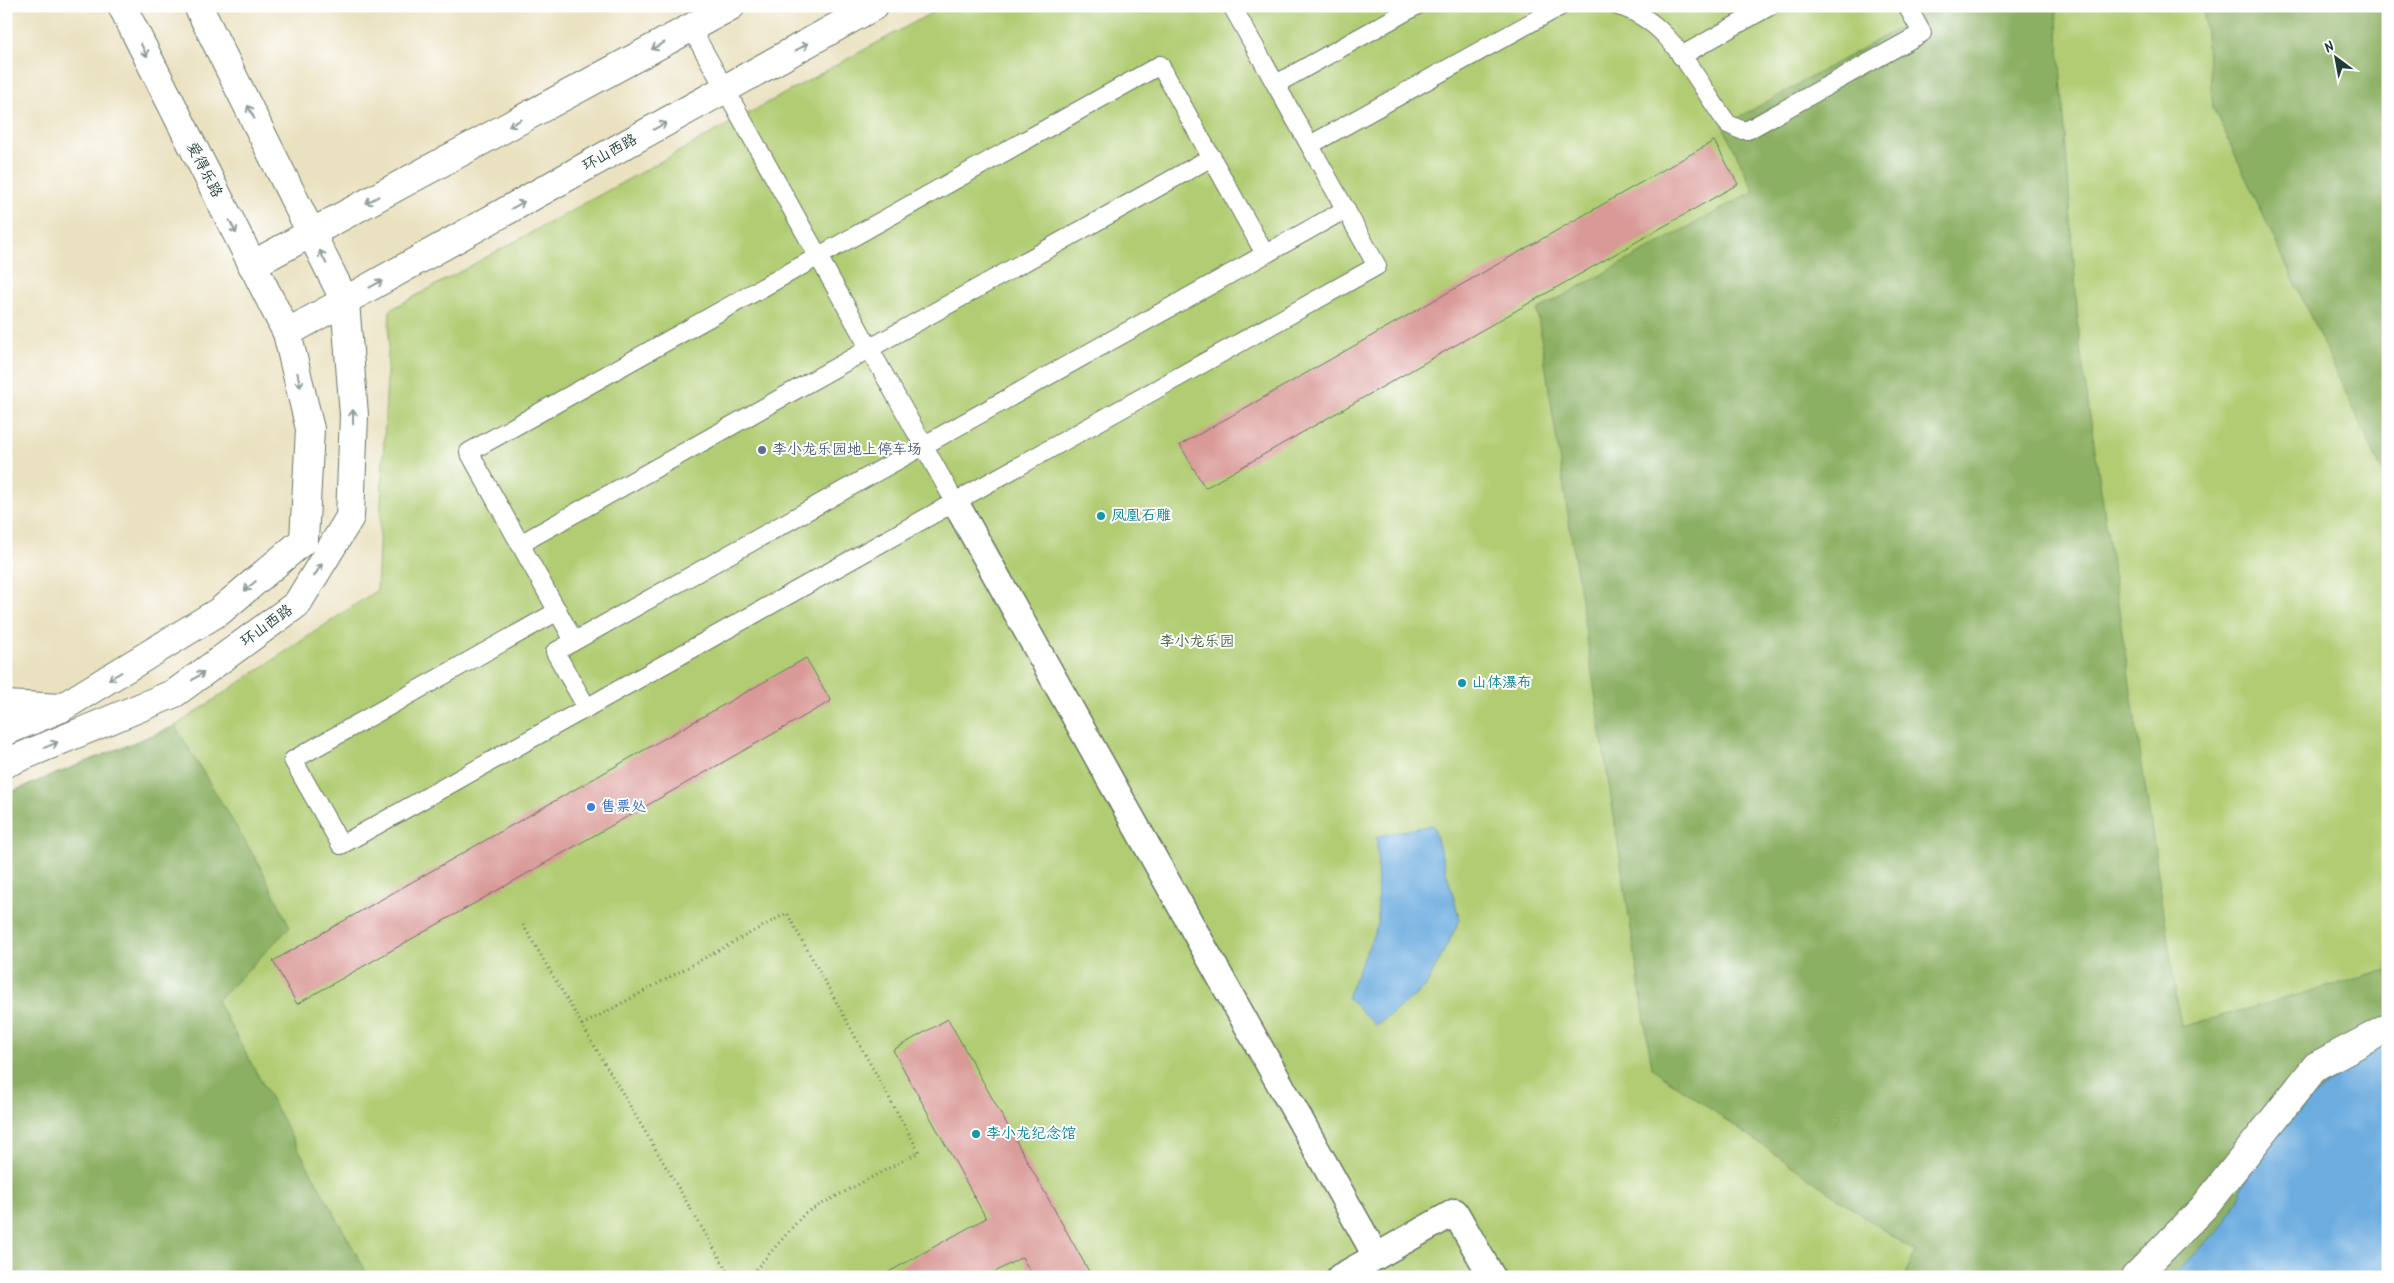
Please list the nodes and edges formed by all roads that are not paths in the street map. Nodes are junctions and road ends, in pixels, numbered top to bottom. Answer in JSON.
{"nodes":[{"id":1,"x":122,"y":6,"type":"edge"},
{"id":2,"x":198,"y":6,"type":"edge"},
{"id":3,"x":731,"y":6,"type":"edge"},
{"id":4,"x":874,"y":6,"type":"edge"},
{"id":5,"x":1232,"y":6,"type":"edge"},
{"id":6,"x":1416,"y":6,"type":"edge"},
{"id":7,"x":1561,"y":6,"type":"edge"},
{"id":8,"x":1618,"y":6,"type":"edge"},
{"id":9,"x":1770,"y":6,"type":"edge"},
{"id":10,"x":1907,"y":6,"type":"edge"},
{"id":11,"x":691,"y":28,"type":"junction"},
{"id":12,"x":1681,"y":56,"type":"junction"},
{"id":13,"x":1276,"y":84,"type":"junction"},
{"id":14,"x":725,"y":90,"type":"junction"},
{"id":15,"x":1310,"y":145,"type":"junction"},
{"id":16,"x":1212,"y":157,"type":"junction"},
{"id":17,"x":1346,"y":209,"type":"junction"},
{"id":18,"x":311,"y":233,"type":"junction"},
{"id":19,"x":1266,"y":254,"type":"junction"},
{"id":20,"x":818,"y":256,"type":"junction"},
{"id":21,"x":252,"y":265,"type":"junction"},
{"id":22,"x":346,"y":300,"type":"junction"},
{"id":23,"x":287,"y":333,"type":"junction"},
{"id":24,"x":870,"y":348,"type":"junction"},
{"id":25,"x":924,"y":446,"type":"junction"},
{"id":26,"x":955,"y":502,"type":"junction"},
{"id":27,"x":520,"y":544,"type":"junction"},
{"id":28,"x":558,"y":611,"type":"junction"},
{"id":29,"x":574,"y":641,"type":"junction"},
{"id":30,"x":6,"y":705,"type":"edge"},
{"id":31,"x":61,"y":708,"type":"junction"},
{"id":32,"x":586,"y":708,"type":"junction"},
{"id":33,"x":6,"y":731,"type":"edge"},
{"id":34,"x":6,"y":763,"type":"edge"},
{"id":35,"x":2388,"y":1028,"type":"edge"},
{"id":36,"x":1376,"y":1256,"type":"junction"},
{"id":37,"x":1340,"y":1277,"type":"edge"},
{"id":38,"x":1492,"y":1277,"type":"edge"},
{"id":39,"x":2135,"y":1277,"type":"edge"}],
"edges":[{"from":1,"to":21,"type":"street","name":"爱得乐路","one_way":true},
{"from":18,"to":2,"type":"street","one_way":true},
{"from":3,"to":11,"type":"street"},
{"from":14,"to":4,"type":"street","name":"环山西路","one_way":true},
{"from":5,"to":13,"type":"lane"},
{"from":6,"to":13,"type":"lane"},
{"from":7,"to":15,"type":"lane"},
{"from":8,"to":12,"type":"lane"},
{"from":9,"to":12,"type":"lane"},
{"from":10,"to":12,"type":"lane"},
{"from":11,"to":14,"type":"lane"},
{"from":11,"to":18,"type":"street","one_way":true},
{"from":13,"to":15,"type":"lane"},
{"from":14,"to":20,"type":"lane"},
{"from":22,"to":14,"type":"street","name":"环山西路","one_way":true},
{"from":15,"to":17,"type":"lane"},
{"from":16,"to":19,"type":"lane"},
{"from":16,"to":20,"type":"lane"},
{"from":16,"to":24,"type":"lane"},
{"from":17,"to":19,"type":"lane"},
{"from":17,"to":26,"type":"lane"},
{"from":18,"to":21,"type":"street"},
{"from":22,"to":18,"type":"street","one_way":true},
{"from":19,"to":25,"type":"lane"},
{"from":20,"to":24,"type":"lane"},
{"from":20,"to":27,"type":"lane"},
{"from":21,"to":23,"type":"street","name":"爱得乐路"},
{"from":22,"to":23,"type":"street","name":"环山西路"},
{"from":34,"to":22,"type":"street","name":"环山西路","one_way":true},
{"from":23,"to":31,"type":"street","one_way":true},
{"from":24,"to":25,"type":"lane"},
{"from":24,"to":27,"type":"lane"},
{"from":25,"to":26,"type":"lane"},
{"from":25,"to":29,"type":"lane"},
{"from":26,"to":32,"type":"lane"},
{"from":26,"to":36,"type":"street"},
{"from":27,"to":28,"type":"lane"},
{"from":28,"to":29,"type":"lane"},
{"from":28,"to":32,"type":"lane"},
{"from":29,"to":32,"type":"lane"},
{"from":30,"to":31,"type":"street"},
{"from":31,"to":33,"type":"street"},
{"from":35,"to":39,"type":"street"},
{"from":36,"to":37,"type":"street"},
{"from":36,"to":38,"type":"street"}]}
